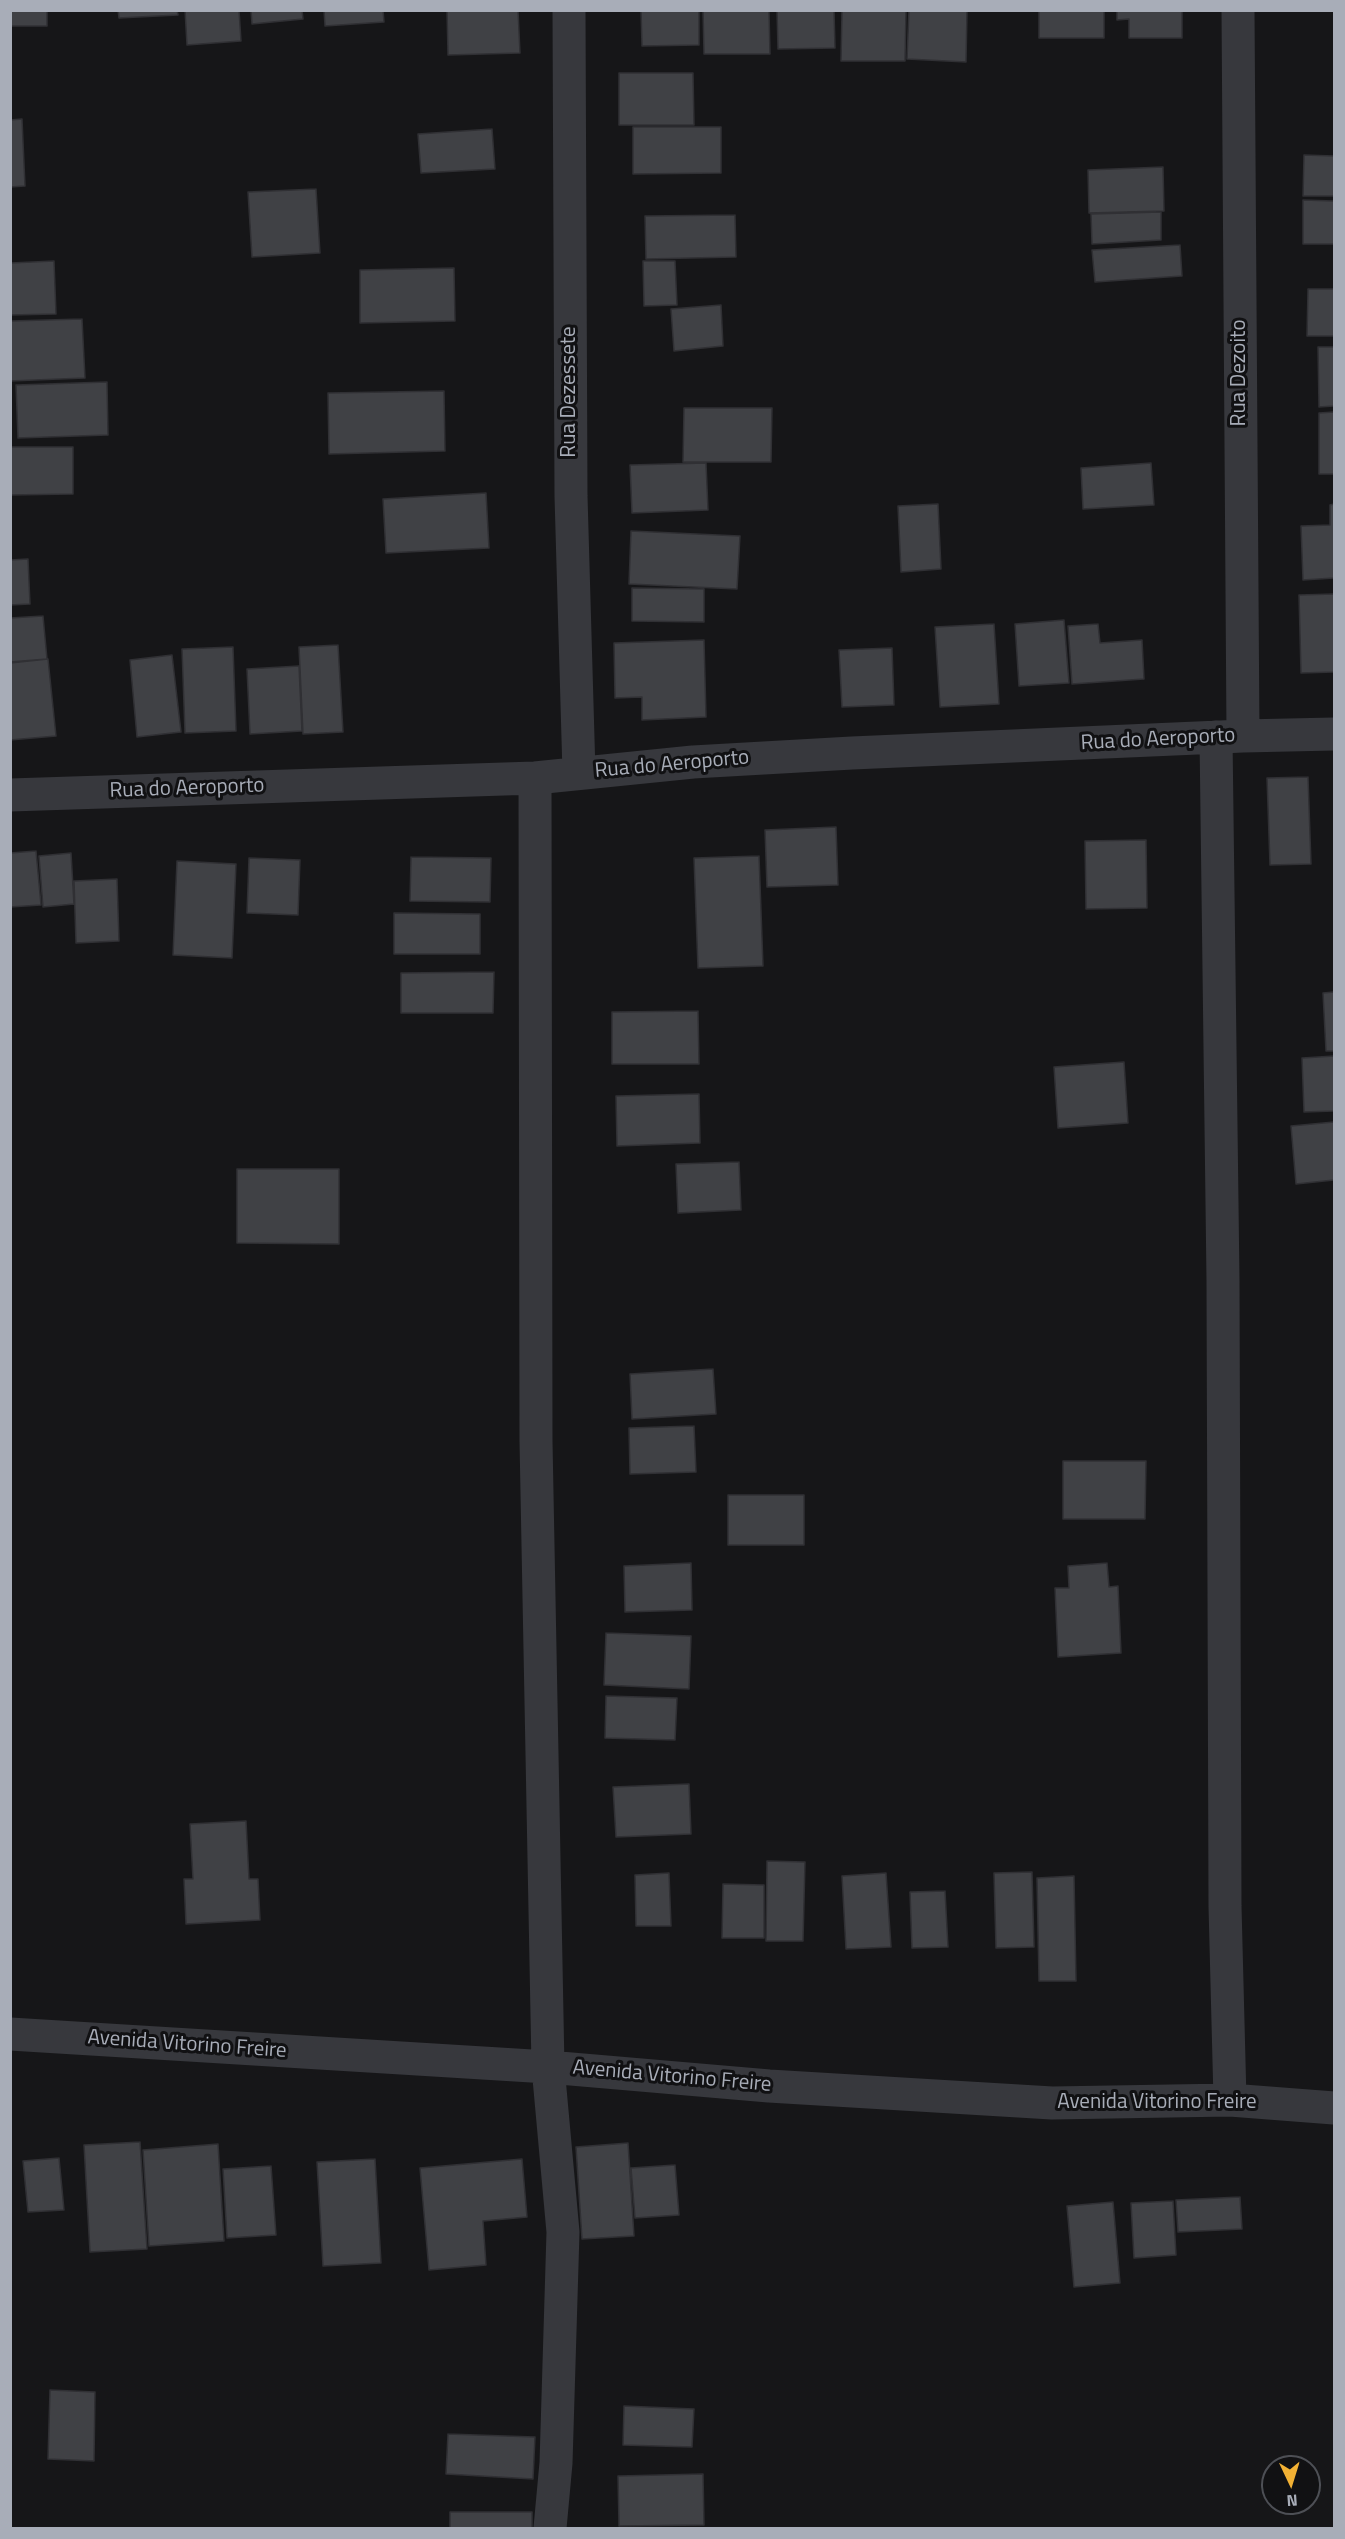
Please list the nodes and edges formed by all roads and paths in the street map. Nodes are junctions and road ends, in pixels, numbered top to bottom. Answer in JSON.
{"nodes":[{"id":1,"x":569,"y":10,"type":"edge"},
{"id":2,"x":1238,"y":10,"type":"edge"},
{"id":3,"x":1335,"y":734,"type":"edge"},
{"id":4,"x":1229,"y":736,"type":"junction"},
{"id":5,"x":579,"y":773,"type":"junction"},
{"id":6,"x":536,"y":778,"type":"junction"},
{"id":7,"x":10,"y":795,"type":"edge"},
{"id":8,"x":10,"y":2034,"type":"edge"},
{"id":9,"x":548,"y":2067,"type":"junction"},
{"id":10,"x":1230,"y":2100,"type":"junction"},
{"id":11,"x":1335,"y":2108,"type":"edge"},
{"id":12,"x":550,"y":2529,"type":"edge"}],
"edges":[{"from":1,"to":5,"type":"street","name":"Rua Dezessete"},
{"from":2,"to":4,"type":"street","name":"Rua Dezoito"},
{"from":3,"to":4,"type":"street","name":"Rua do Aeroporto"},
{"from":4,"to":5,"type":"street","name":"Rua do Aeroporto"},
{"from":4,"to":10,"type":"street","name":"Rua Dezoito"},
{"from":5,"to":6,"type":"street","name":"Rua do Aeroporto"},
{"from":6,"to":7,"type":"street","name":"Rua do Aeroporto"},
{"from":6,"to":9,"type":"street"},
{"from":8,"to":9,"type":"street","name":"Avenida Vitorino Freire"},
{"from":9,"to":10,"type":"street","name":"Avenida Vitorino Freire"},
{"from":9,"to":12,"type":"street"},
{"from":10,"to":11,"type":"street","name":"Avenida Vitorino Freire"}]}
